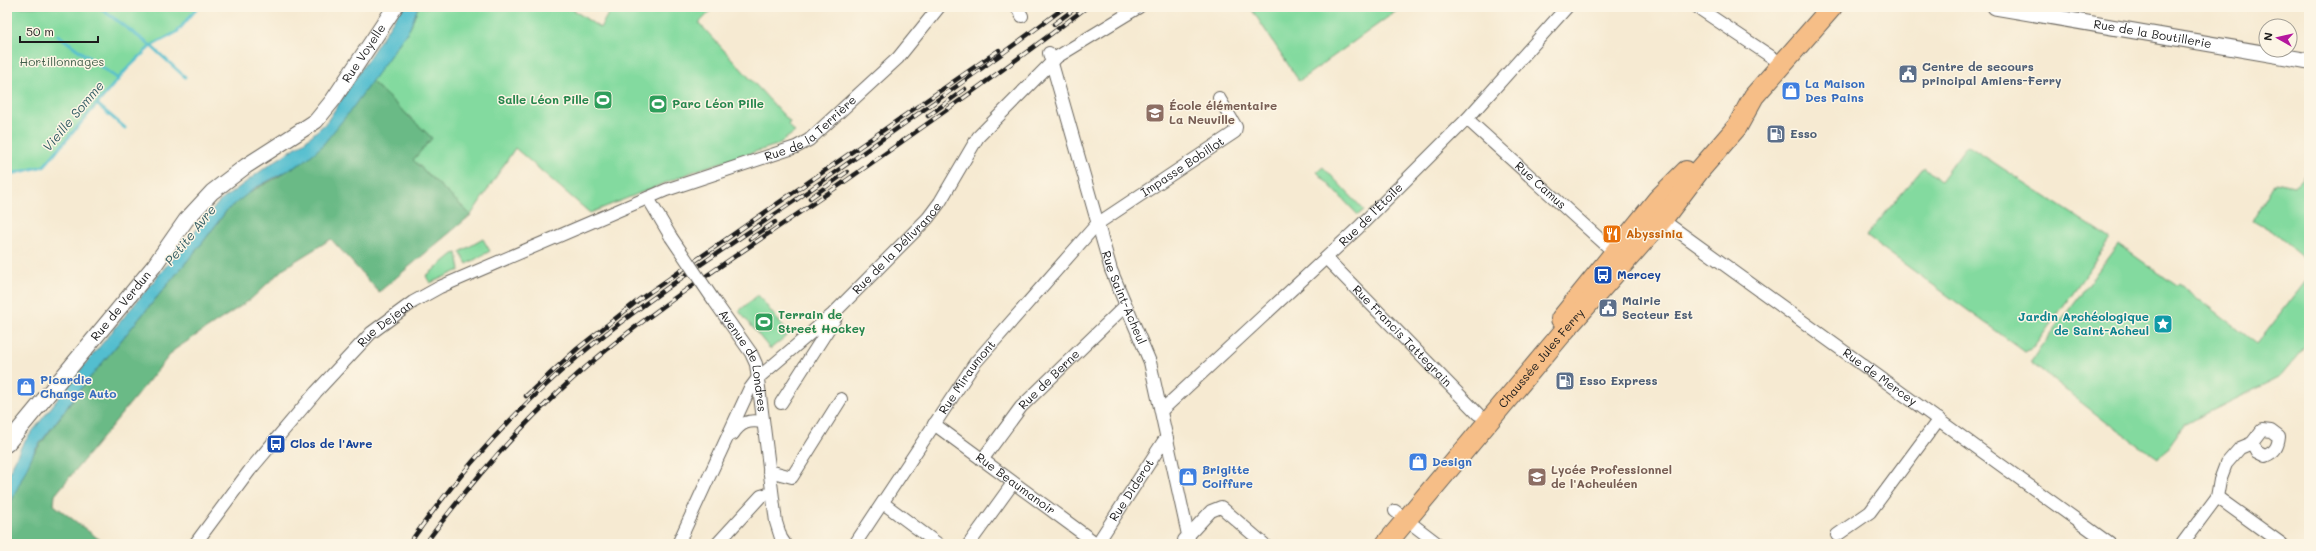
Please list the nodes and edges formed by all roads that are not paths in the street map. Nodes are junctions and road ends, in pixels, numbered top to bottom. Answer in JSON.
{"nodes":[{"id":1,"x":395,"y":7,"type":"edge"},
{"id":2,"x":939,"y":7,"type":"edge"},
{"id":3,"x":1139,"y":7,"type":"edge"},
{"id":4,"x":1567,"y":7,"type":"edge"},
{"id":5,"x":1697,"y":7,"type":"edge"},
{"id":6,"x":1832,"y":7,"type":"edge"},
{"id":7,"x":1995,"y":7,"type":"edge"},
{"id":8,"x":1050,"y":58,"type":"junction"},
{"id":9,"x":2309,"y":62,"type":"edge"},
{"id":10,"x":1782,"y":64,"type":"junction"},
{"id":11,"x":1219,"y":98,"type":"dead end"},
{"id":12,"x":333,"y":100,"type":"joint"},
{"id":13,"x":1467,"y":119,"type":"junction"},
{"id":14,"x":648,"y":198,"type":"junction"},
{"id":15,"x":1656,"y":215,"type":"junction"},
{"id":16,"x":1097,"y":224,"type":"junction"},
{"id":17,"x":1615,"y":253,"type":"junction"},
{"id":18,"x":1326,"y":258,"type":"junction"},
{"id":19,"x":1125,"y":306,"type":"junction"},
{"id":20,"x":833,"y":314,"type":"junction"},
{"id":21,"x":758,"y":378,"type":"junction"},
{"id":22,"x":841,"y":399,"type":"dead end"},
{"id":23,"x":781,"y":403,"type":"dead end"},
{"id":24,"x":1162,"y":410,"type":"junction"},
{"id":25,"x":1478,"y":414,"type":"junction"},
{"id":26,"x":1939,"y":419,"type":"junction"},
{"id":27,"x":762,"y":422,"type":"junction"},
{"id":28,"x":934,"y":424,"type":"junction"},
{"id":29,"x":1168,"y":438,"type":"junction"},
{"id":30,"x":2252,"y":443,"type":"dead end"},
{"id":31,"x":7,"y":444,"type":"edge"},
{"id":32,"x":725,"y":445,"type":"junction"},
{"id":33,"x":982,"y":460,"type":"junction"},
{"id":34,"x":769,"y":471,"type":"junction"},
{"id":35,"x":1013,"y":483,"type":"junction"},
{"id":36,"x":772,"y":492,"type":"junction"},
{"id":37,"x":2217,"y":497,"type":"junction"},
{"id":38,"x":883,"y":503,"type":"junction"},
{"id":39,"x":1401,"y":516,"type":"junction"},
{"id":40,"x":1837,"y":534,"type":"dead end"},
{"id":41,"x":1186,"y":541,"type":"edge"},
{"id":42,"x":195,"y":544,"type":"edge"},
{"id":43,"x":678,"y":544,"type":"edge"},
{"id":44,"x":717,"y":544,"type":"edge"},
{"id":45,"x":785,"y":544,"type":"edge"},
{"id":46,"x":855,"y":544,"type":"edge"},
{"id":47,"x":938,"y":544,"type":"edge"},
{"id":48,"x":969,"y":544,"type":"edge"},
{"id":49,"x":1097,"y":544,"type":"edge"},
{"id":50,"x":1264,"y":544,"type":"edge"},
{"id":51,"x":1372,"y":544,"type":"edge"},
{"id":52,"x":1386,"y":544,"type":"edge"},
{"id":53,"x":1438,"y":544,"type":"edge"},
{"id":54,"x":2110,"y":544,"type":"edge"},
{"id":55,"x":2182,"y":544,"type":"edge"},
{"id":56,"x":2282,"y":544,"type":"edge"}],
"edges":[{"from":1,"to":12,"type":"street","name":"Rue Voyelle"},
{"from":2,"to":14,"type":"street","name":"Rue de la Terrière"},
{"from":3,"to":8,"type":"street","name":"Rue de la Délivrance"},
{"from":4,"to":13,"type":"street","name":"Rue de l'Étoile"},
{"from":5,"to":10,"type":"street"},
{"from":6,"to":10,"type":"main road","name":"Chaussée Jules Ferry"},
{"from":7,"to":9,"type":"street","name":"Rue de la Boutillerie"},
{"from":8,"to":16,"type":"street","name":"Rue Saint-Acheul"},
{"from":8,"to":20,"type":"street","name":"Rue de la Délivrance"},
{"from":10,"to":15,"type":"main road","name":"Chaussée Jules Ferry"},
{"from":11,"to":16,"type":"street","name":"Impasse Bobillot"},
{"from":12,"to":31,"type":"street","name":"Rue de Verdun"},
{"from":13,"to":17,"type":"street","name":"Rue Camus"},
{"from":13,"to":18,"type":"street","name":"Rue de l'Étoile"},
{"from":14,"to":21,"type":"street","name":"Avenue de Londres","bridge":true},
{"from":14,"to":42,"type":"street","name":"Rue Dejean"},
{"from":15,"to":17,"type":"main road","name":"Chaussée Jules Ferry"},
{"from":15,"to":26,"type":"street","name":"Rue de Mercey"},
{"from":15,"to":39,"type":"main road","name":"Chaussée Jules Ferry"},
{"from":16,"to":19,"type":"street","name":"Rue Saint-Acheul"},
{"from":16,"to":28,"type":"street","name":"Rue Miraumont"},
{"from":17,"to":25,"type":"main road","name":"Chaussée Jules Ferry"},
{"from":18,"to":24,"type":"street","name":"Rue de l'Étoile"},
{"from":18,"to":25,"type":"street","name":"Rue Francis Tattegrain"},
{"from":19,"to":24,"type":"street","name":"Rue Saint-Acheul"},
{"from":19,"to":33,"type":"street","name":"Rue de Berne"},
{"from":20,"to":21,"type":"street","name":"Rue de la Délivrance"},
{"from":20,"to":23,"type":"street"},
{"from":21,"to":27,"type":"street","name":"Avenue de Londres"},
{"from":21,"to":32,"type":"street","name":"Rue de la Délivrance"},
{"from":22,"to":34,"type":"street"},
{"from":24,"to":29,"type":"street","name":"Rue Saint-Acheul"},
{"from":25,"to":39,"type":"main road","name":"Chaussée Jules Ferry"},
{"from":26,"to":40,"type":"street"},
{"from":26,"to":54,"type":"street","name":"Rue de Mercey"},
{"from":27,"to":32,"type":"street","name":"Rue de la Délivrance"},
{"from":27,"to":34,"type":"street","name":"Avenue de Londres"},
{"from":28,"to":33,"type":"street","name":"Rue Beaumanoir"},
{"from":28,"to":38,"type":"street","name":"Rue Miraumont"},
{"from":29,"to":41,"type":"street","name":"Rue Saint-Acheul"},
{"from":29,"to":49,"type":"street","name":"Rue Diderot"},
{"from":30,"to":37,"type":"street"},
{"from":32,"to":43,"type":"street","name":"Rue de la Délivrance"},
{"from":33,"to":35,"type":"street","name":"Rue Beaumanoir"},
{"from":34,"to":36,"type":"street","name":"Avenue de Londres"},
{"from":35,"to":48,"type":"street"},
{"from":35,"to":49,"type":"street","name":"Rue Beaumanoir"},
{"from":36,"to":44,"type":"street"},
{"from":36,"to":45,"type":"street","name":"Avenue de Londres"},
{"from":37,"to":55,"type":"street"},
{"from":37,"to":56,"type":"street"},
{"from":38,"to":46,"type":"street","name":"Rue Miraumont"},
{"from":38,"to":47,"type":"street"},
{"from":39,"to":51,"type":"main road"},
{"from":39,"to":52,"type":"main road","name":"Chaussée Jules Ferry"},
{"from":39,"to":53,"type":"street"},
{"from":41,"to":50,"type":"street"}]}
